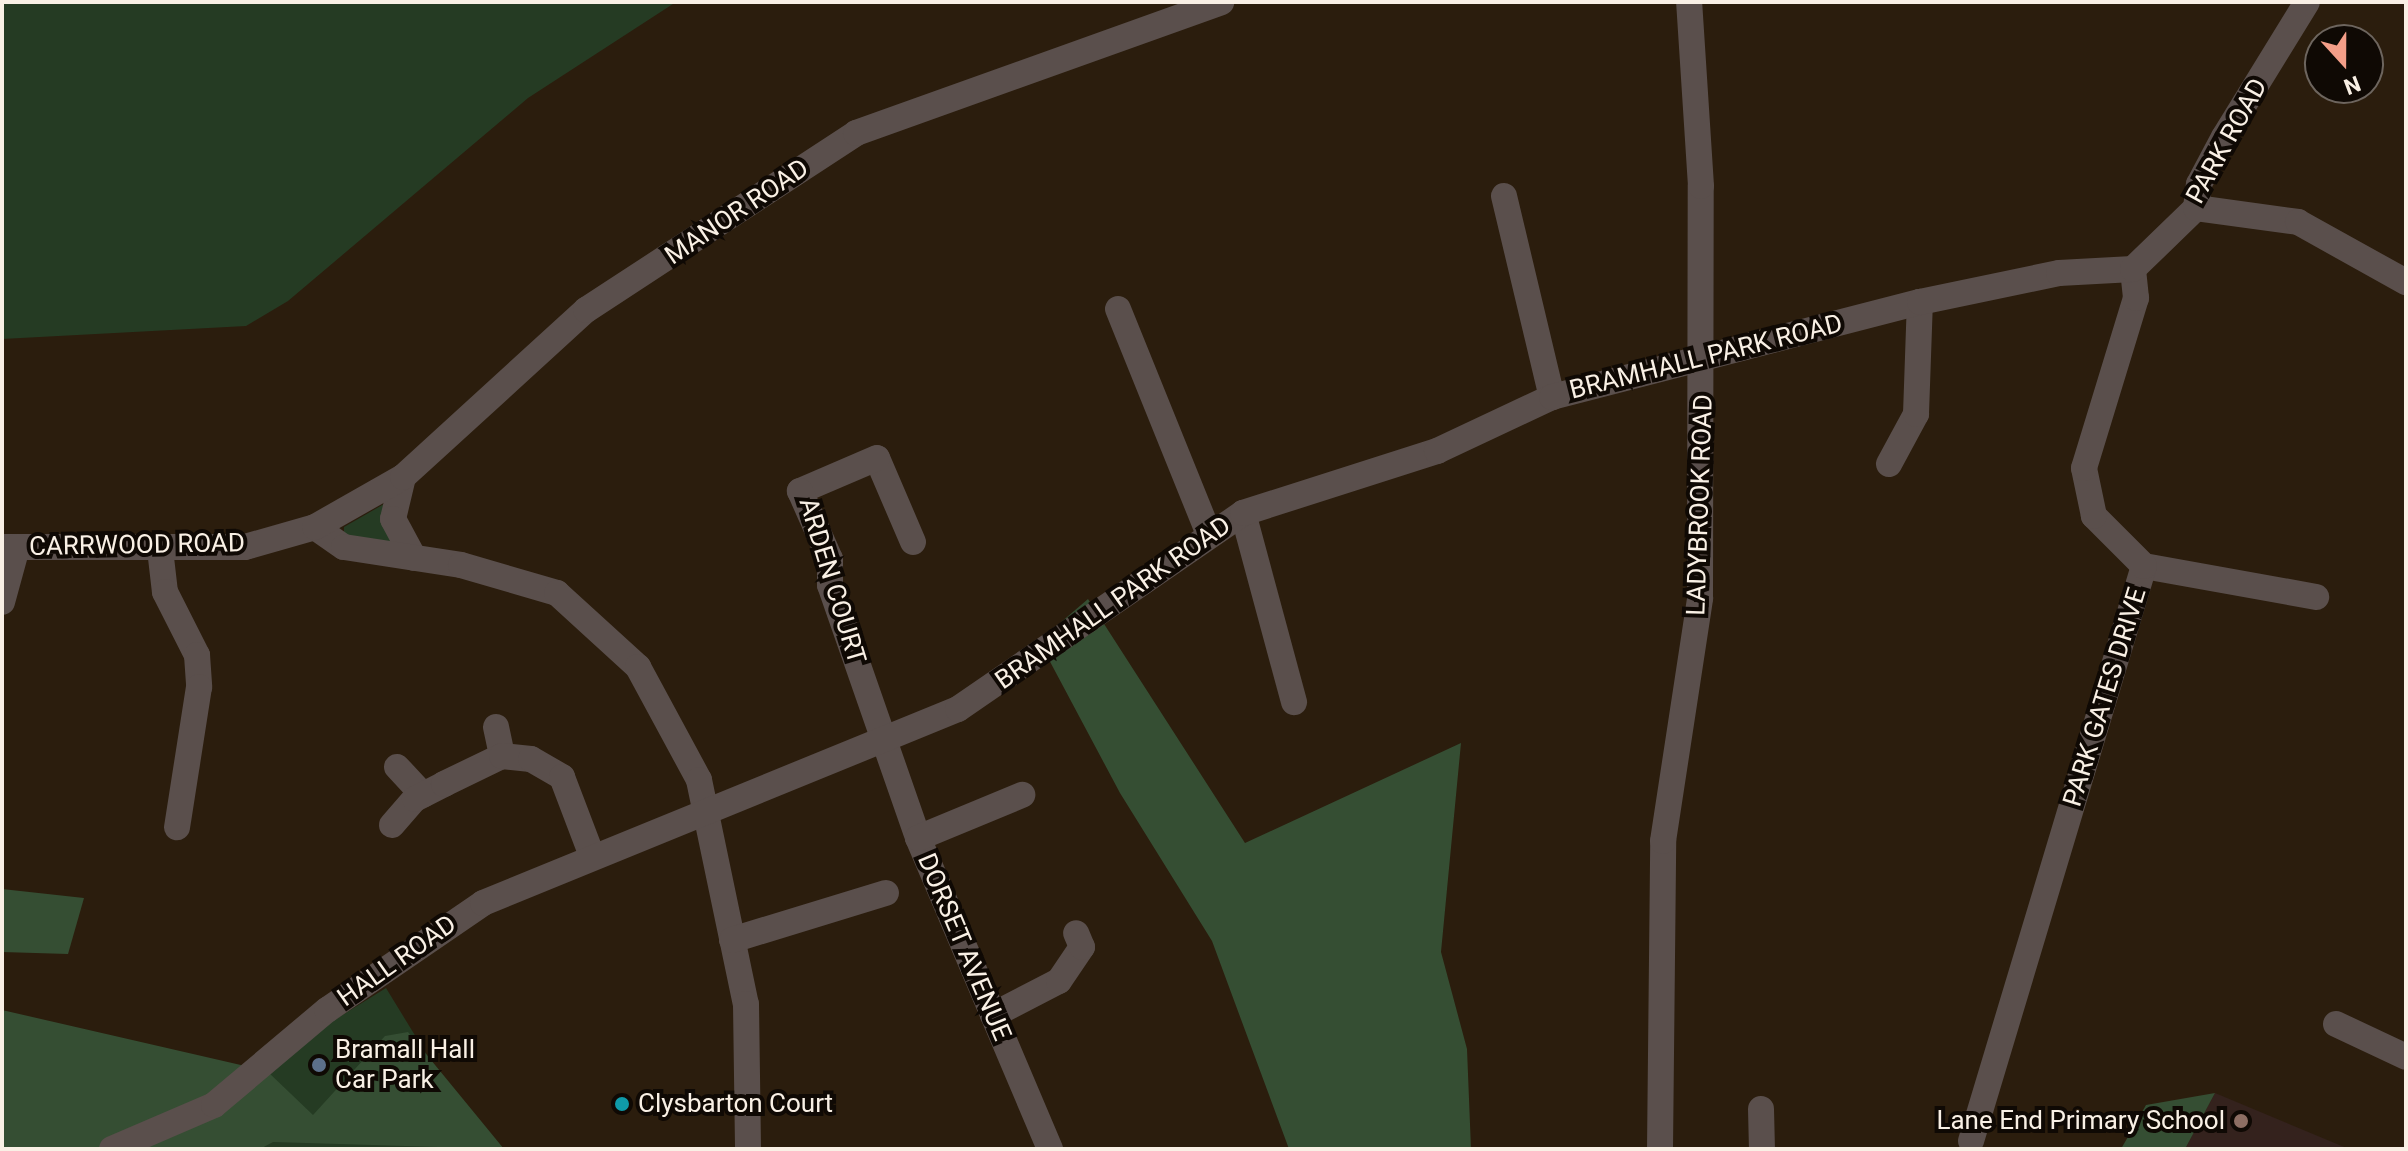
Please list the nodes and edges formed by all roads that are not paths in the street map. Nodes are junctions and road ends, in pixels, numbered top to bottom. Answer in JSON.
{"nodes":[{"id":1,"x":1221,"y":2,"type":"edge"},
{"id":2,"x":1689,"y":2,"type":"edge"},
{"id":3,"x":2307,"y":2,"type":"edge"},
{"id":4,"x":1504,"y":196,"type":"dead end"},
{"id":5,"x":2196,"y":208,"type":"junction"},
{"id":6,"x":2133,"y":269,"type":"junction"},
{"id":7,"x":2406,"y":282,"type":"edge"},
{"id":8,"x":1920,"y":302,"type":"junction"},
{"id":9,"x":1118,"y":309,"type":"dead end"},
{"id":10,"x":1704,"y":359,"type":"junction"},
{"id":11,"x":1552,"y":397,"type":"junction"},
{"id":12,"x":1889,"y":464,"type":"dead end"},
{"id":13,"x":403,"y":477,"type":"junction"},
{"id":14,"x":1243,"y":513,"type":"junction"},
{"id":15,"x":315,"y":527,"type":"junction"},
{"id":16,"x":1209,"y":534,"type":"junction"},
{"id":17,"x":913,"y":542,"type":"dead end"},
{"id":18,"x":9,"y":547,"type":"edge"},
{"id":19,"x":160,"y":549,"type":"junction"},
{"id":20,"x":414,"y":558,"type":"junction"},
{"id":21,"x":2144,"y":566,"type":"junction"},
{"id":22,"x":2316,"y":597,"type":"dead end"},
{"id":23,"x":2,"y":602,"type":"edge"},
{"id":24,"x":1294,"y":702,"type":"dead end"},
{"id":25,"x":496,"y":727,"type":"dead end"},
{"id":26,"x":882,"y":743,"type":"junction"},
{"id":27,"x":502,"y":756,"type":"junction"},
{"id":28,"x":397,"y":767,"type":"dead end"},
{"id":29,"x":423,"y":795,"type":"junction"},
{"id":30,"x":1022,"y":795,"type":"dead end"},
{"id":31,"x":707,"y":816,"type":"junction"},
{"id":32,"x":392,"y":825,"type":"dead end"},
{"id":33,"x":177,"y":827,"type":"dead end"},
{"id":34,"x":918,"y":838,"type":"junction"},
{"id":35,"x":592,"y":856,"type":"junction"},
{"id":36,"x":886,"y":893,"type":"dead end"},
{"id":37,"x":1076,"y":933,"type":"dead end"},
{"id":38,"x":732,"y":940,"type":"junction"},
{"id":39,"x":993,"y":1015,"type":"junction"},
{"id":40,"x":2336,"y":1024,"type":"dead end"},
{"id":41,"x":2406,"y":1057,"type":"edge"},
{"id":42,"x":1761,"y":1109,"type":"dead end"},
{"id":43,"x":1971,"y":1141,"type":"dead end"},
{"id":44,"x":112,"y":1149,"type":"edge"},
{"id":45,"x":748,"y":1149,"type":"edge"},
{"id":46,"x":1050,"y":1149,"type":"edge"},
{"id":47,"x":1660,"y":1149,"type":"edge"},
{"id":48,"x":1762,"y":1149,"type":"edge"}],
"edges":[{"from":1,"to":13,"type":"street","name":"MANOR ROAD"},
{"from":2,"to":10,"type":"street","name":"LADYBROOK ROAD"},
{"from":3,"to":5,"type":"street","name":"PARK ROAD"},
{"from":4,"to":11,"type":"street"},
{"from":5,"to":6,"type":"street","name":"PARK ROAD"},
{"from":5,"to":7,"type":"street"},
{"from":6,"to":8,"type":"street","name":"BRAMHALL PARK ROAD"},
{"from":6,"to":21,"type":"street","name":"PARK GATES DRIVE"},
{"from":8,"to":10,"type":"street","name":"BRAMHALL PARK ROAD"},
{"from":8,"to":12,"type":"street"},
{"from":9,"to":16,"type":"street"},
{"from":10,"to":11,"type":"street","name":"BRAMHALL PARK ROAD"},
{"from":10,"to":47,"type":"street","name":"LADYBROOK ROAD"},
{"from":11,"to":14,"type":"street","name":"BRAMHALL PARK ROAD"},
{"from":13,"to":15,"type":"street","name":"MANOR ROAD"},
{"from":13,"to":20,"type":"street"},
{"from":14,"to":16,"type":"street","name":"BRAMHALL PARK ROAD"},
{"from":14,"to":24,"type":"street"},
{"from":15,"to":19,"type":"street","name":"CARRWOOD ROAD"},
{"from":15,"to":20,"type":"street"},
{"from":16,"to":26,"type":"street","name":"BRAMHALL PARK ROAD"},
{"from":17,"to":26,"type":"street","name":"ARDEN COURT"},
{"from":18,"to":19,"type":"street","name":"CARRWOOD ROAD"},
{"from":18,"to":23,"type":"street"},
{"from":19,"to":33,"type":"street"},
{"from":20,"to":31,"type":"street"},
{"from":21,"to":22,"type":"street"},
{"from":21,"to":43,"type":"street","name":"PARK GATES DRIVE"},
{"from":25,"to":27,"type":"street"},
{"from":26,"to":31,"type":"street","name":"BRAMHALL PARK ROAD"},
{"from":26,"to":34,"type":"street","name":"DORSET AVENUE"},
{"from":27,"to":29,"type":"street"},
{"from":27,"to":35,"type":"street"},
{"from":28,"to":29,"type":"street"},
{"from":29,"to":32,"type":"street"},
{"from":30,"to":34,"type":"street"},
{"from":31,"to":35,"type":"street","name":"HALL ROAD"},
{"from":31,"to":38,"type":"street"},
{"from":34,"to":39,"type":"street","name":"DORSET AVENUE"},
{"from":35,"to":44,"type":"street","name":"HALL ROAD"},
{"from":36,"to":38,"type":"street"},
{"from":37,"to":39,"type":"street"},
{"from":38,"to":45,"type":"street"},
{"from":39,"to":46,"type":"street","name":"DORSET AVENUE"},
{"from":40,"to":41,"type":"street"},
{"from":42,"to":48,"type":"street"}]}
